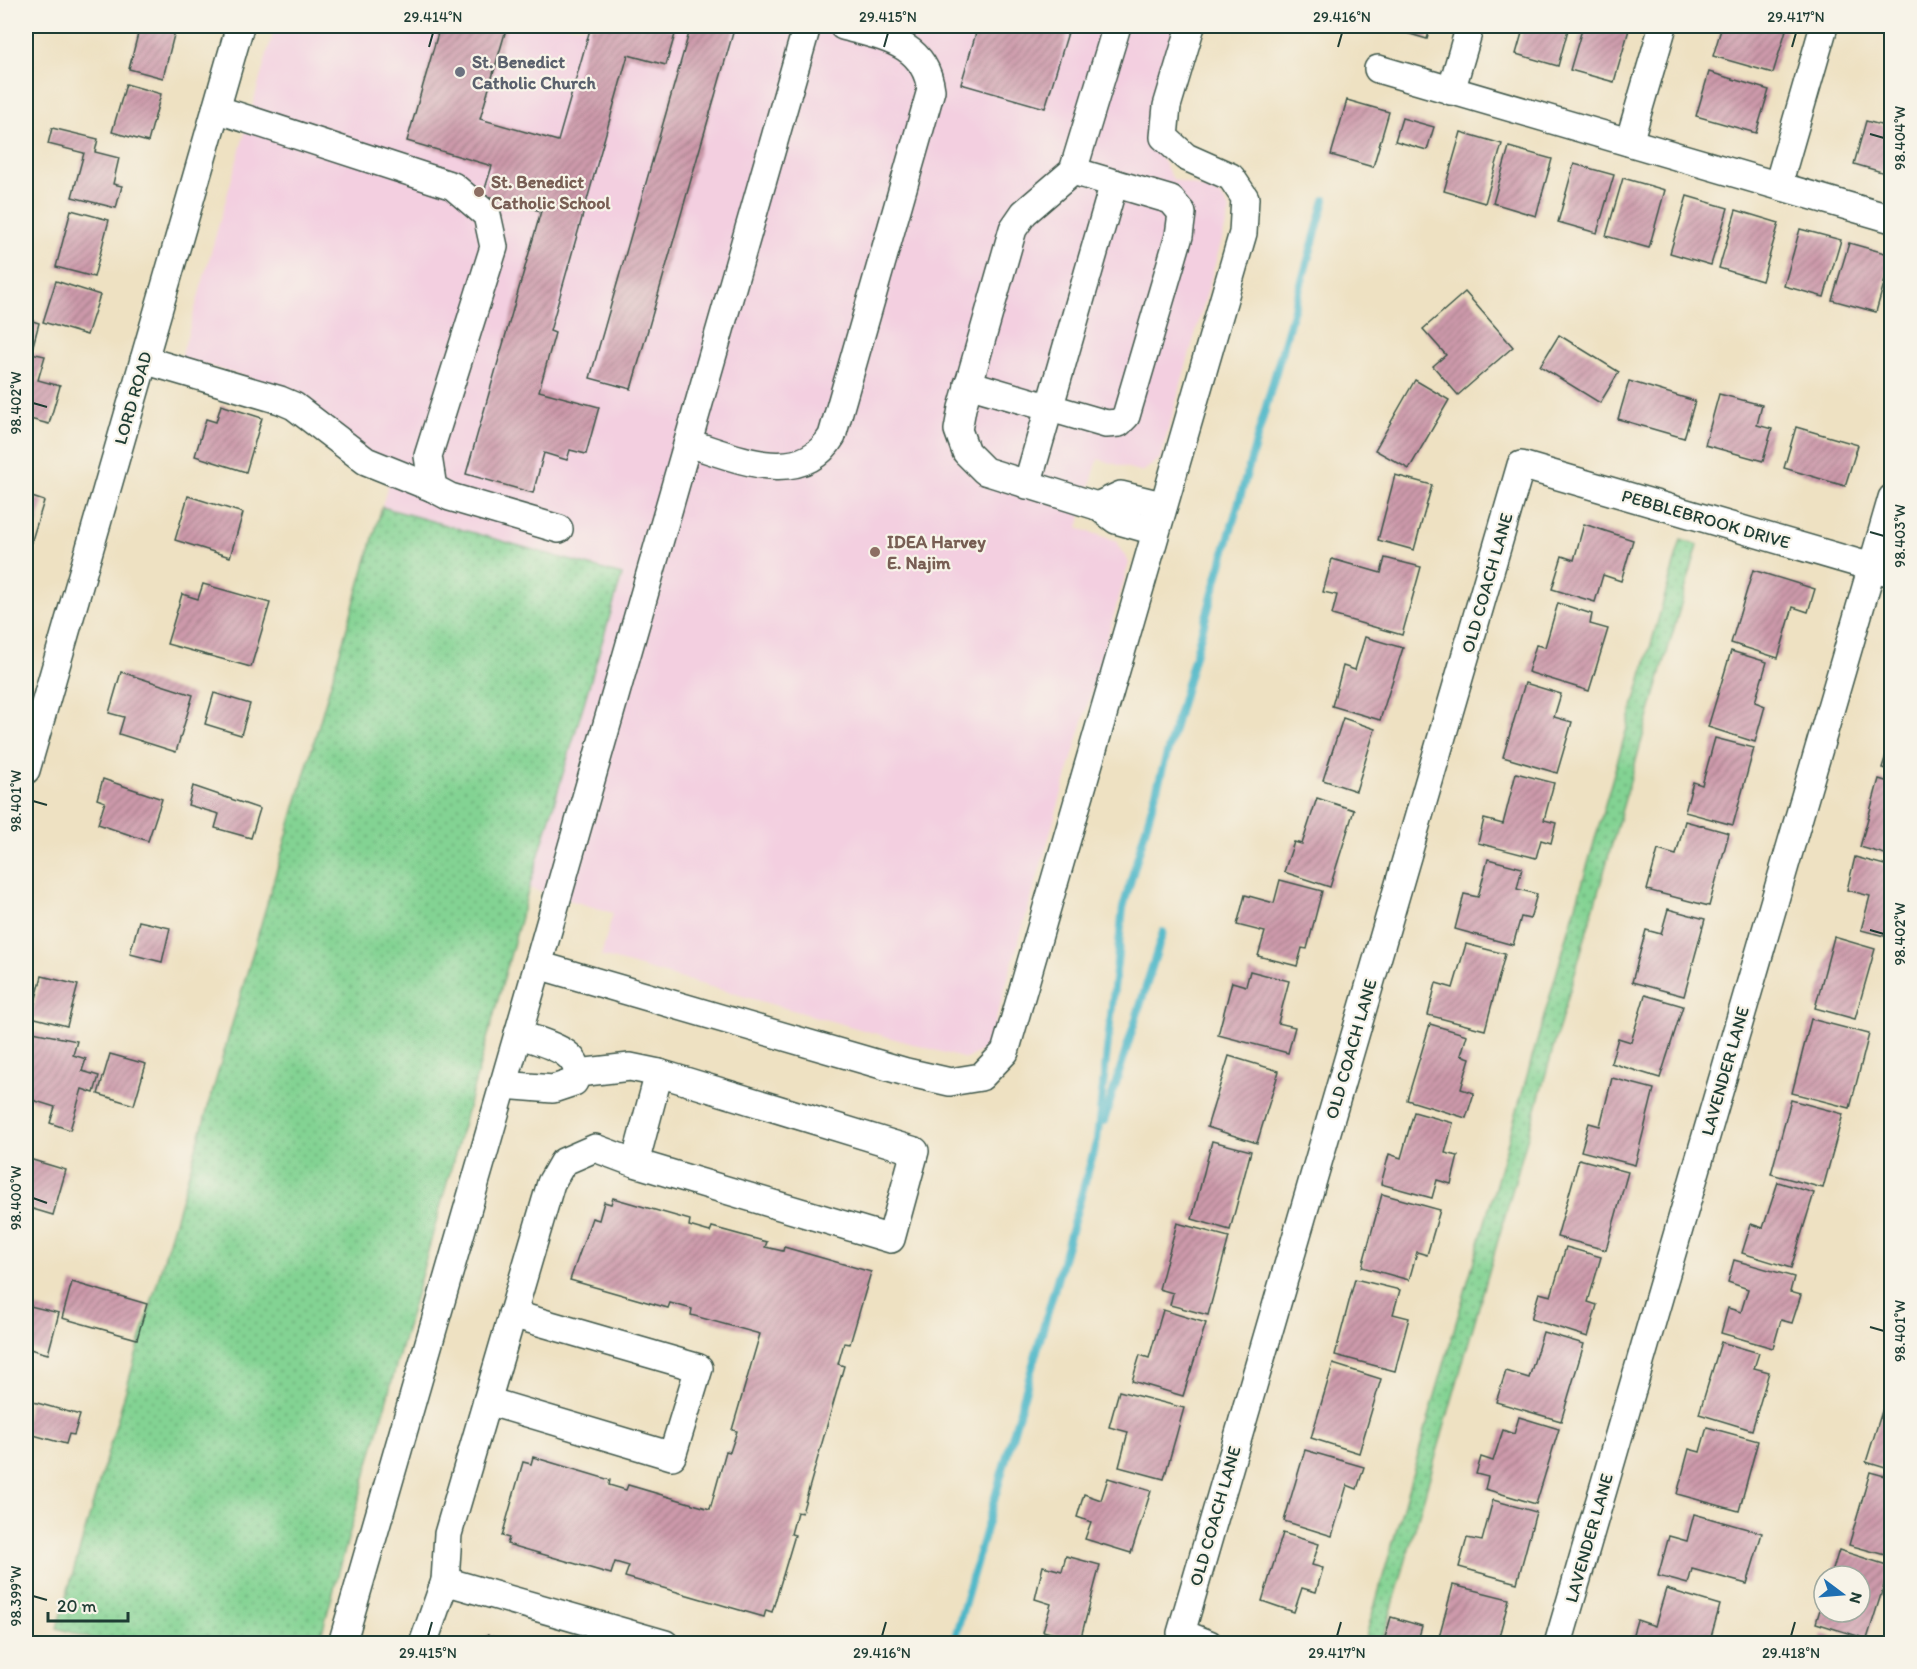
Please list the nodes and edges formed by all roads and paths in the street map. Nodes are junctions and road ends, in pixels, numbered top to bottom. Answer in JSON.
{"nodes":[{"id":1,"x":240,"y":26,"type":"edge"},
{"id":2,"x":807,"y":26,"type":"edge"},
{"id":3,"x":843,"y":26,"type":"edge"},
{"id":4,"x":1117,"y":26,"type":"edge"},
{"id":5,"x":1191,"y":26,"type":"edge"},
{"id":6,"x":1470,"y":26,"type":"edge"},
{"id":7,"x":1663,"y":26,"type":"edge"},
{"id":8,"x":1824,"y":26,"type":"edge"},
{"id":9,"x":1378,"y":69,"type":"dead end"},
{"id":10,"x":1451,"y":90,"type":"junction"},
{"id":11,"x":216,"y":109,"type":"junction"},
{"id":12,"x":1629,"y":142,"type":"junction"},
{"id":13,"x":1073,"y":171,"type":"junction"},
{"id":14,"x":1114,"y":183,"type":"junction"},
{"id":15,"x":1778,"y":185,"type":"junction"},
{"id":16,"x":1892,"y":219,"type":"edge"},
{"id":17,"x":144,"y":360,"type":"junction"},
{"id":18,"x":968,"y":384,"type":"junction"},
{"id":19,"x":1049,"y":407,"type":"junction"},
{"id":20,"x":688,"y":443,"type":"junction"},
{"id":21,"x":1521,"y":465,"type":"joint"},
{"id":22,"x":1027,"y":485,"type":"junction"},
{"id":23,"x":433,"y":488,"type":"junction"},
{"id":24,"x":1892,"y":498,"type":"edge"},
{"id":25,"x":1162,"y":505,"type":"junction"},
{"id":26,"x":1097,"y":506,"type":"junction"},
{"id":27,"x":559,"y":529,"type":"dead end"},
{"id":28,"x":1155,"y":531,"type":"junction"},
{"id":29,"x":1881,"y":570,"type":"edge"},
{"id":30,"x":26,"y":770,"type":"edge"},
{"id":31,"x":538,"y":965,"type":"junction"},
{"id":32,"x":518,"y":1034,"type":"junction"},
{"id":33,"x":578,"y":1073,"type":"junction"},
{"id":34,"x":660,"y":1073,"type":"junction"},
{"id":35,"x":503,"y":1084,"type":"junction"},
{"id":36,"x":635,"y":1163,"type":"junction"},
{"id":37,"x":513,"y":1314,"type":"junction"},
{"id":38,"x":487,"y":1401,"type":"junction"},
{"id":39,"x":445,"y":1581,"type":"junction"},
{"id":40,"x":342,"y":1644,"type":"edge"},
{"id":41,"x":423,"y":1644,"type":"edge"},
{"id":42,"x":665,"y":1644,"type":"edge"},
{"id":43,"x":1209,"y":1644,"type":"edge"},
{"id":44,"x":1558,"y":1644,"type":"edge"}],
"edges":[{"from":1,"to":11,"type":"street","name":"LORD ROAD"},
{"from":2,"to":20,"type":"street"},
{"from":3,"to":20,"type":"street"},
{"from":4,"to":13,"type":"street"},
{"from":5,"to":25,"type":"street"},
{"from":6,"to":10,"type":"street"},
{"from":7,"to":12,"type":"street"},
{"from":8,"to":15,"type":"street"},
{"from":9,"to":10,"type":"street"},
{"from":10,"to":12,"type":"street"},
{"from":11,"to":17,"type":"street","name":"LORD ROAD"},
{"from":11,"to":23,"type":"street"},
{"from":12,"to":15,"type":"street"},
{"from":13,"to":14,"type":"street"},
{"from":13,"to":18,"type":"street"},
{"from":14,"to":19,"type":"street"},
{"from":14,"to":19,"type":"street"},
{"from":15,"to":16,"type":"street"},
{"from":17,"to":23,"type":"street"},
{"from":17,"to":30,"type":"street","name":"LORD ROAD"},
{"from":18,"to":19,"type":"street"},
{"from":18,"to":22,"type":"street"},
{"from":19,"to":22,"type":"street"},
{"from":20,"to":31,"type":"street"},
{"from":21,"to":29,"type":"street","name":"PEBBLEBROOK DRIVE"},
{"from":21,"to":43,"type":"street","name":"OLD COACH LANE"},
{"from":22,"to":26,"type":"street"},
{"from":23,"to":27,"type":"street"},
{"from":24,"to":29,"type":"street","name":"LAVENDER LANE"},
{"from":25,"to":26,"type":"street"},
{"from":25,"to":28,"type":"street"},
{"from":26,"to":28,"type":"street"},
{"from":28,"to":31,"type":"street"},
{"from":29,"to":44,"type":"street","name":"LAVENDER LANE"},
{"from":31,"to":32,"type":"street"},
{"from":32,"to":33,"type":"street"},
{"from":32,"to":35,"type":"street"},
{"from":33,"to":34,"type":"street"},
{"from":33,"to":35,"type":"street"},
{"from":34,"to":36,"type":"street"},
{"from":34,"to":36,"type":"street"},
{"from":35,"to":40,"type":"street"},
{"from":36,"to":37,"type":"street"},
{"from":37,"to":38,"type":"street"},
{"from":37,"to":38,"type":"street"},
{"from":38,"to":39,"type":"street"},
{"from":39,"to":41,"type":"street"},
{"from":39,"to":42,"type":"street"}]}
